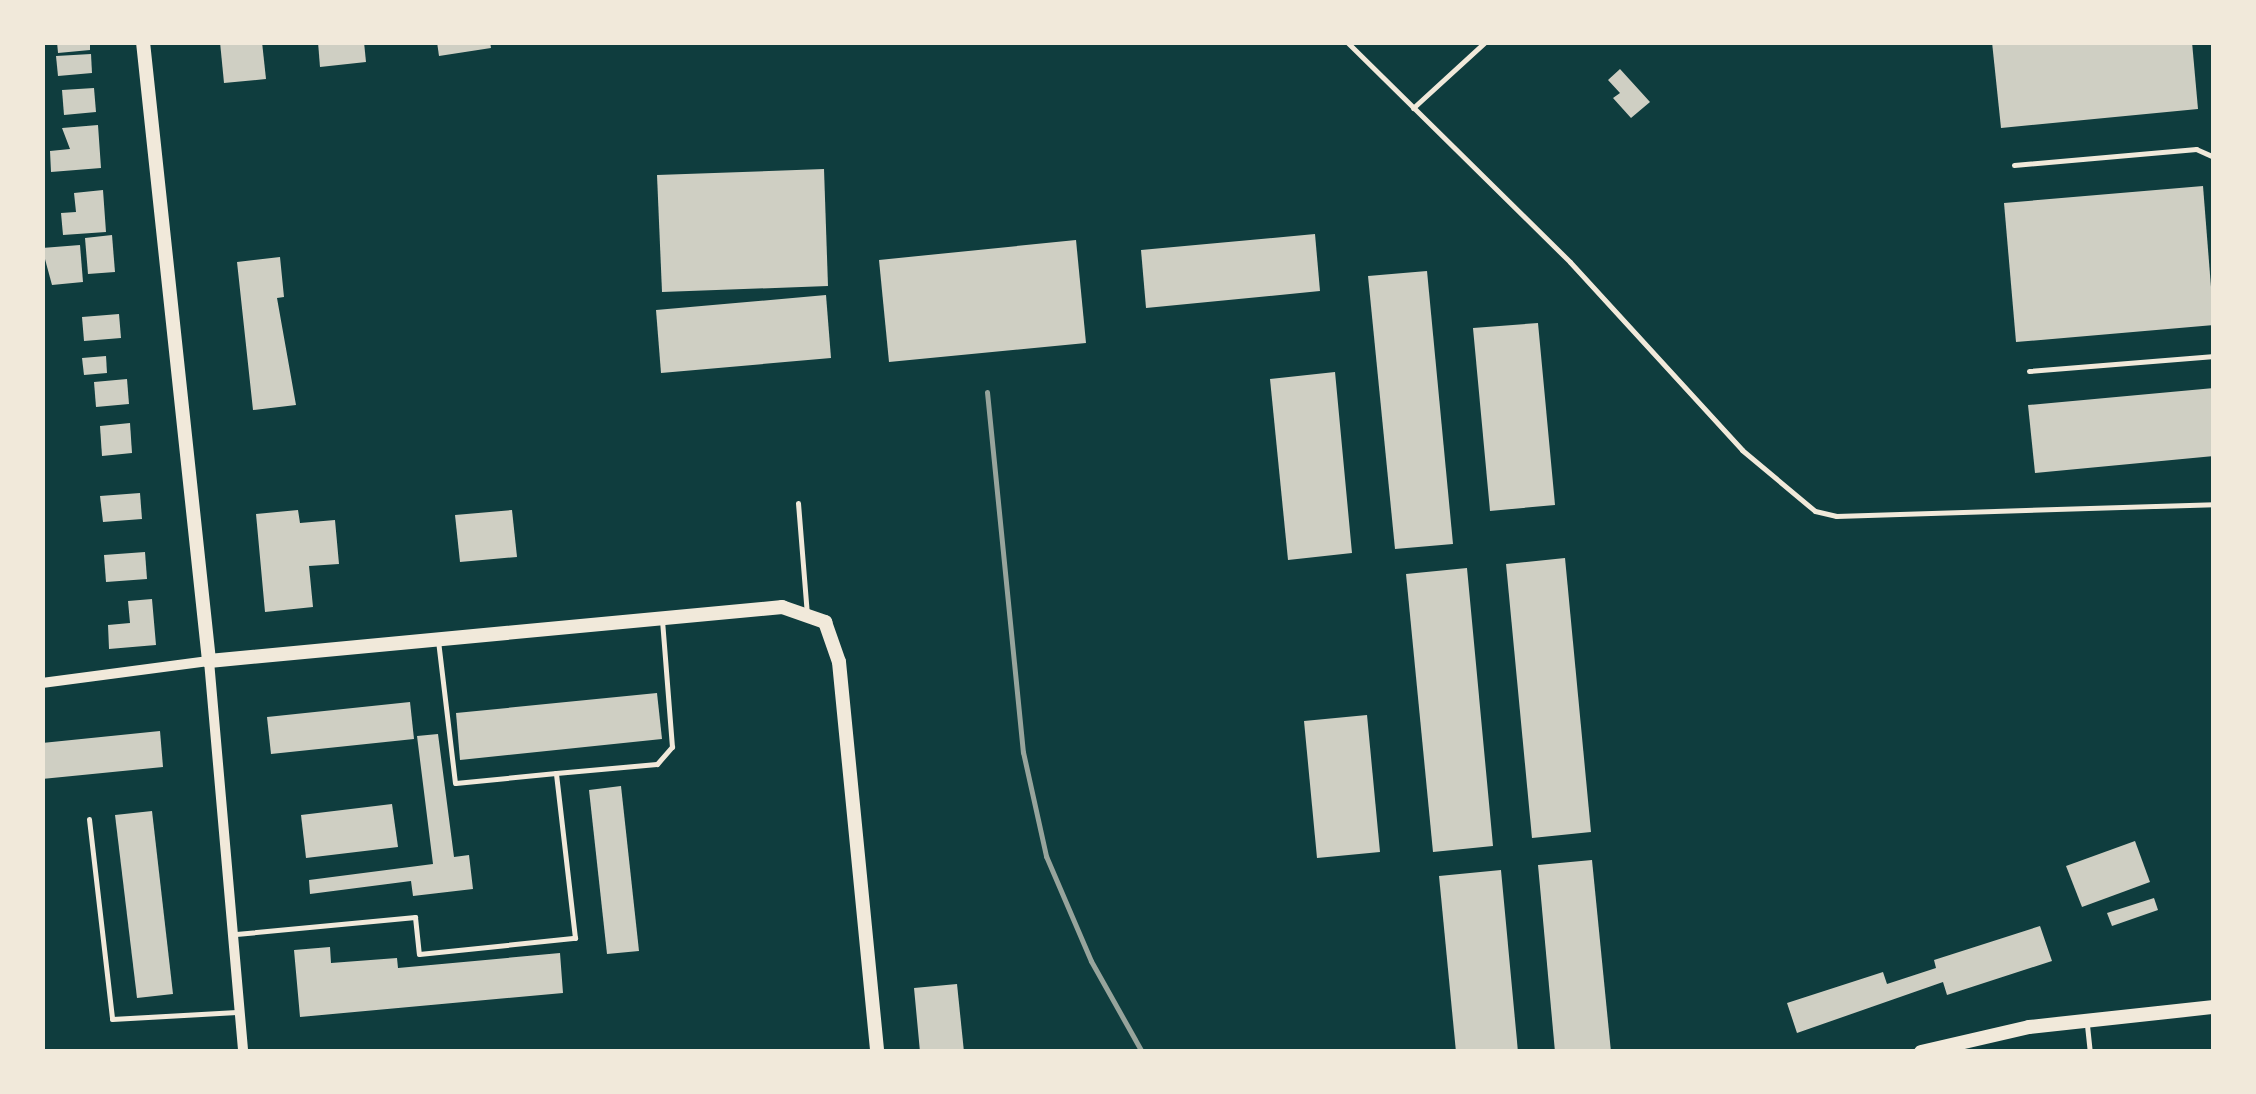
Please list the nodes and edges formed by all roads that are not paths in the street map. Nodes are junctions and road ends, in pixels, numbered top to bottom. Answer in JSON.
{"nodes":[{"id":1,"x":143,"y":42,"type":"edge"},
{"id":2,"x":1347,"y":42,"type":"edge"},
{"id":3,"x":1484,"y":42,"type":"edge"},
{"id":4,"x":1413,"y":108,"type":"junction"},
{"id":5,"x":2214,"y":158,"type":"edge"},
{"id":6,"x":2014,"y":165,"type":"dead end"},
{"id":7,"x":2214,"y":356,"type":"edge"},
{"id":8,"x":2029,"y":371,"type":"dead end"},
{"id":9,"x":798,"y":503,"type":"dead end"},
{"id":10,"x":2214,"y":504,"type":"edge"},
{"id":11,"x":806,"y":615,"type":"junction"},
{"id":12,"x":662,"y":618,"type":"junction"},
{"id":13,"x":438,"y":640,"type":"junction"},
{"id":14,"x":208,"y":661,"type":"junction"},
{"id":15,"x":42,"y":683,"type":"edge"},
{"id":16,"x":556,"y":773,"type":"junction"},
{"id":17,"x":89,"y":819,"type":"dead end"},
{"id":18,"x":233,"y":934,"type":"junction"},
{"id":19,"x":2214,"y":1007,"type":"edge"},
{"id":20,"x":240,"y":1012,"type":"junction"},
{"id":21,"x":2086,"y":1018,"type":"junction"},
{"id":22,"x":243,"y":1052,"type":"edge"},
{"id":23,"x":876,"y":1052,"type":"edge"},
{"id":24,"x":1922,"y":1052,"type":"edge"},
{"id":25,"x":2090,"y":1052,"type":"edge"}],
"edges":[{"from":1,"to":14,"type":"street"},
{"from":2,"to":4,"type":"lane"},
{"from":3,"to":4,"type":"lane"},
{"from":4,"to":10,"type":"lane"},
{"from":5,"to":6,"type":"lane"},
{"from":7,"to":8,"type":"lane"},
{"from":9,"to":11,"type":"lane"},
{"from":11,"to":12,"type":"street"},
{"from":11,"to":23,"type":"street"},
{"from":12,"to":13,"type":"street"},
{"from":12,"to":16,"type":"lane"},
{"from":13,"to":14,"type":"street"},
{"from":13,"to":16,"type":"lane"},
{"from":14,"to":15,"type":"street"},
{"from":14,"to":18,"type":"street"},
{"from":16,"to":18,"type":"lane"},
{"from":17,"to":20,"type":"lane"},
{"from":18,"to":20,"type":"street"},
{"from":19,"to":21,"type":"street"},
{"from":20,"to":22,"type":"street"},
{"from":21,"to":24,"type":"street"},
{"from":21,"to":25,"type":"lane"}]}
